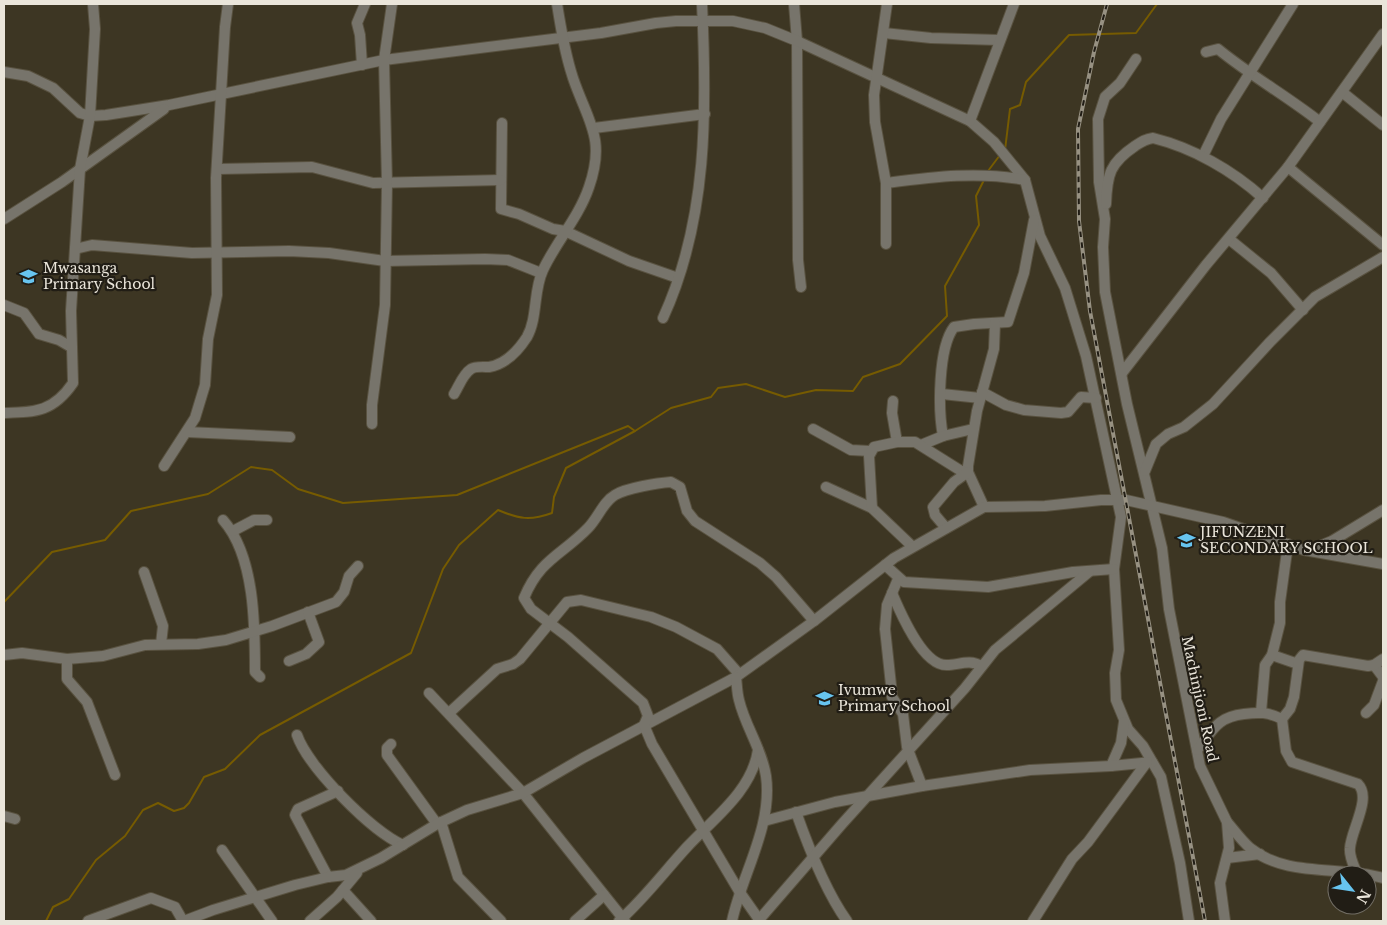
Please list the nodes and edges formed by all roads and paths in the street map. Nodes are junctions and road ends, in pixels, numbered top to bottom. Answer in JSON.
{"nodes":[{"id":1,"x":93,"y":4,"type":"edge"},
{"id":2,"x":228,"y":4,"type":"edge"},
{"id":3,"x":365,"y":4,"type":"edge"},
{"id":4,"x":392,"y":4,"type":"edge"},
{"id":5,"x":557,"y":4,"type":"edge"},
{"id":6,"x":713,"y":4,"type":"edge"},
{"id":7,"x":794,"y":4,"type":"edge"},
{"id":8,"x":887,"y":4,"type":"edge"},
{"id":9,"x":1014,"y":4,"type":"edge"},
{"id":10,"x":1293,"y":4,"type":"edge"},
{"id":11,"x":702,"y":6,"type":"edge"},
{"id":12,"x":702,"y":21,"type":"junction"},
{"id":13,"x":884,"y":32,"type":"junction"},
{"id":14,"x":1383,"y":34,"type":"edge"},
{"id":15,"x":562,"y":37,"type":"junction"},
{"id":16,"x":1000,"y":40,"type":"junction"},
{"id":17,"x":797,"y":41,"type":"junction"},
{"id":18,"x":1206,"y":52,"type":"dead end"},
{"id":19,"x":1136,"y":59,"type":"dead end"},
{"id":20,"x":384,"y":60,"type":"junction"},
{"id":21,"x":362,"y":65,"type":"junction"},
{"id":22,"x":4,"y":72,"type":"edge"},
{"id":23,"x":1249,"y":74,"type":"junction"},
{"id":24,"x":876,"y":78,"type":"junction"},
{"id":25,"x":1342,"y":92,"type":"junction"},
{"id":26,"x":221,"y":93,"type":"junction"},
{"id":27,"x":169,"y":106,"type":"junction"},
{"id":28,"x":706,"y":114,"type":"junction"},
{"id":29,"x":90,"y":116,"type":"junction"},
{"id":30,"x":970,"y":120,"type":"junction"},
{"id":31,"x":1320,"y":122,"type":"junction"},
{"id":32,"x":502,"y":123,"type":"dead end"},
{"id":33,"x":1383,"y":125,"type":"edge"},
{"id":34,"x":594,"y":128,"type":"junction"},
{"id":35,"x":1202,"y":156,"type":"junction"},
{"id":36,"x":1288,"y":167,"type":"junction"},
{"id":37,"x":217,"y":168,"type":"junction"},
{"id":38,"x":80,"y":169,"type":"junction"},
{"id":39,"x":501,"y":180,"type":"junction"},
{"id":40,"x":1026,"y":180,"type":"junction"},
{"id":41,"x":387,"y":183,"type":"junction"},
{"id":42,"x":886,"y":183,"type":"junction"},
{"id":43,"x":1263,"y":198,"type":"junction"},
{"id":44,"x":1034,"y":218,"type":"junction"},
{"id":45,"x":4,"y":219,"type":"edge"},
{"id":46,"x":1106,"y":220,"type":"junction"},
{"id":47,"x":565,"y":231,"type":"junction"},
{"id":48,"x":1229,"y":239,"type":"junction"},
{"id":49,"x":886,"y":244,"type":"dead end"},
{"id":50,"x":1383,"y":245,"type":"edge"},
{"id":51,"x":75,"y":249,"type":"junction"},
{"id":52,"x":218,"y":252,"type":"junction"},
{"id":53,"x":1383,"y":257,"type":"edge"},
{"id":54,"x":386,"y":261,"type":"junction"},
{"id":55,"x":541,"y":273,"type":"junction"},
{"id":56,"x":678,"y":278,"type":"junction"},
{"id":57,"x":801,"y":287,"type":"dead end"},
{"id":58,"x":4,"y":305,"type":"edge"},
{"id":59,"x":1303,"y":310,"type":"junction"},
{"id":60,"x":663,"y":318,"type":"dead end"},
{"id":61,"x":995,"y":323,"type":"junction"},
{"id":62,"x":71,"y":347,"type":"junction"},
{"id":63,"x":1122,"y":373,"type":"junction"},
{"id":64,"x":454,"y":394,"type":"dead end"},
{"id":65,"x":942,"y":394,"type":"junction"},
{"id":66,"x":981,"y":395,"type":"junction"},
{"id":67,"x":1096,"y":398,"type":"junction"},
{"id":68,"x":893,"y":401,"type":"dead end"},
{"id":69,"x":4,"y":412,"type":"edge"},
{"id":70,"x":372,"y":424,"type":"dead end"},
{"id":71,"x":814,"y":429,"type":"dead end"},
{"id":72,"x":973,"y":429,"type":"junction"},
{"id":73,"x":187,"y":432,"type":"junction"},
{"id":74,"x":943,"y":436,"type":"junction"},
{"id":75,"x":290,"y":437,"type":"dead end"},
{"id":76,"x":897,"y":442,"type":"junction"},
{"id":77,"x":921,"y":445,"type":"junction"},
{"id":78,"x":870,"y":451,"type":"junction"},
{"id":79,"x":164,"y":466,"type":"dead end"},
{"id":80,"x":967,"y":473,"type":"junction"},
{"id":81,"x":1144,"y":474,"type":"junction"},
{"id":82,"x":826,"y":487,"type":"dead end"},
{"id":83,"x":1118,"y":500,"type":"junction"},
{"id":84,"x":1152,"y":506,"type":"junction"},
{"id":85,"x":984,"y":507,"type":"junction"},
{"id":86,"x":872,"y":508,"type":"junction"},
{"id":87,"x":1383,"y":510,"type":"edge"},
{"id":88,"x":224,"y":520,"type":"dead end"},
{"id":89,"x":267,"y":520,"type":"dead end"},
{"id":90,"x":946,"y":528,"type":"junction"},
{"id":91,"x":233,"y":531,"type":"junction"},
{"id":92,"x":1288,"y":544,"type":"junction"},
{"id":93,"x":912,"y":546,"type":"junction"},
{"id":94,"x":1308,"y":550,"type":"junction"},
{"id":95,"x":1383,"y":564,"type":"edge"},
{"id":96,"x":885,"y":565,"type":"junction"},
{"id":97,"x":358,"y":566,"type":"dead end"},
{"id":98,"x":1114,"y":569,"type":"junction"},
{"id":99,"x":144,"y":572,"type":"dead end"},
{"id":100,"x":1089,"y":572,"type":"junction"},
{"id":101,"x":898,"y":579,"type":"junction"},
{"id":102,"x":892,"y":593,"type":"junction"},
{"id":103,"x":308,"y":612,"type":"junction"},
{"id":104,"x":814,"y":621,"type":"junction"},
{"id":105,"x":550,"y":624,"type":"junction"},
{"id":106,"x":254,"y":632,"type":"junction"},
{"id":107,"x":161,"y":644,"type":"junction"},
{"id":108,"x":4,"y":655,"type":"edge"},
{"id":109,"x":1272,"y":655,"type":"junction"},
{"id":110,"x":67,"y":659,"type":"junction"},
{"id":111,"x":1383,"y":659,"type":"edge"},
{"id":112,"x":289,"y":661,"type":"dead end"},
{"id":113,"x":1298,"y":664,"type":"junction"},
{"id":114,"x":1374,"y":665,"type":"junction"},
{"id":115,"x":980,"y":666,"type":"junction"},
{"id":116,"x":737,"y":676,"type":"junction"},
{"id":117,"x":260,"y":677,"type":"dead end"},
{"id":118,"x":1383,"y":677,"type":"edge"},
{"id":119,"x":1383,"y":681,"type":"edge"},
{"id":120,"x":429,"y":693,"type":"dead end"},
{"id":121,"x":1261,"y":712,"type":"junction"},
{"id":122,"x":449,"y":713,"type":"junction"},
{"id":123,"x":1366,"y":713,"type":"dead end"},
{"id":124,"x":1282,"y":719,"type":"junction"},
{"id":125,"x":1124,"y":722,"type":"junction"},
{"id":126,"x":644,"y":725,"type":"junction"},
{"id":127,"x":298,"y":735,"type":"dead end"},
{"id":128,"x":391,"y":744,"type":"dead end"},
{"id":129,"x":759,"y":750,"type":"junction"},
{"id":130,"x":1197,"y":750,"type":"junction"},
{"id":131,"x":909,"y":751,"type":"junction"},
{"id":132,"x":1150,"y":762,"type":"junction"},
{"id":133,"x":1111,"y":766,"type":"junction"},
{"id":134,"x":115,"y":775,"type":"dead end"},
{"id":135,"x":922,"y":786,"type":"junction"},
{"id":136,"x":338,"y":792,"type":"junction"},
{"id":137,"x":523,"y":793,"type":"junction"},
{"id":138,"x":870,"y":795,"type":"junction"},
{"id":139,"x":796,"y":812,"type":"junction"},
{"id":140,"x":4,"y":816,"type":"edge"},
{"id":141,"x":15,"y":819,"type":"dead end"},
{"id":142,"x":764,"y":821,"type":"junction"},
{"id":143,"x":1226,"y":822,"type":"junction"},
{"id":144,"x":439,"y":823,"type":"junction"},
{"id":145,"x":705,"y":831,"type":"junction"},
{"id":146,"x":403,"y":845,"type":"junction"},
{"id":147,"x":222,"y":850,"type":"dead end"},
{"id":148,"x":1260,"y":854,"type":"junction"},
{"id":149,"x":815,"y":858,"type":"junction"},
{"id":150,"x":1227,"y":858,"type":"junction"},
{"id":151,"x":1354,"y":865,"type":"edge"},
{"id":152,"x":359,"y":870,"type":"junction"},
{"id":153,"x":1327,"y":870,"type":"edge"},
{"id":154,"x":328,"y":877,"type":"junction"},
{"id":155,"x":343,"y":890,"type":"junction"},
{"id":156,"x":739,"y":891,"type":"junction"},
{"id":157,"x":604,"y":895,"type":"junction"},
{"id":158,"x":255,"y":898,"type":"junction"},
{"id":159,"x":622,"y":920,"type":"edge"},
{"id":160,"x":88,"y":921,"type":"edge"},
{"id":161,"x":184,"y":921,"type":"edge"},
{"id":162,"x":272,"y":921,"type":"edge"},
{"id":163,"x":310,"y":921,"type":"edge"},
{"id":164,"x":371,"y":921,"type":"edge"},
{"id":165,"x":501,"y":921,"type":"edge"},
{"id":166,"x":575,"y":921,"type":"edge"},
{"id":167,"x":732,"y":921,"type":"edge"},
{"id":168,"x":759,"y":921,"type":"edge"},
{"id":169,"x":846,"y":921,"type":"edge"},
{"id":170,"x":1033,"y":921,"type":"edge"},
{"id":171,"x":1189,"y":921,"type":"edge"},
{"id":172,"x":1225,"y":921,"type":"edge"}],
"edges":[{"from":1,"to":29,"type":"street"},
{"from":2,"to":26,"type":"street"},
{"from":3,"to":21,"type":"street"},
{"from":4,"to":20,"type":"street"},
{"from":5,"to":15,"type":"street"},
{"from":6,"to":11,"type":"street"},
{"from":7,"to":17,"type":"street"},
{"from":8,"to":13,"type":"street"},
{"from":9,"to":16,"type":"street"},
{"from":10,"to":23,"type":"street"},
{"from":11,"to":12,"type":"street"},
{"from":12,"to":15,"type":"street"},
{"from":12,"to":17,"type":"street"},
{"from":12,"to":28,"type":"street"},
{"from":13,"to":16,"type":"street"},
{"from":13,"to":24,"type":"street"},
{"from":14,"to":25,"type":"street"},
{"from":15,"to":20,"type":"street"},
{"from":15,"to":34,"type":"street"},
{"from":16,"to":30,"type":"street"},
{"from":17,"to":24,"type":"street"},
{"from":17,"to":57,"type":"street"},
{"from":18,"to":23,"type":"street"},
{"from":19,"to":46,"type":"street"},
{"from":20,"to":21,"type":"street"},
{"from":20,"to":41,"type":"street"},
{"from":21,"to":26,"type":"street"},
{"from":22,"to":29,"type":"street"},
{"from":23,"to":31,"type":"street"},
{"from":23,"to":35,"type":"street"},
{"from":24,"to":30,"type":"street"},
{"from":24,"to":42,"type":"street"},
{"from":25,"to":31,"type":"street"},
{"from":25,"to":33,"type":"street"},
{"from":26,"to":27,"type":"street"},
{"from":26,"to":37,"type":"street"},
{"from":27,"to":29,"type":"street"},
{"from":27,"to":38,"type":"street"},
{"from":28,"to":34,"type":"street"},
{"from":28,"to":56,"type":"street"},
{"from":29,"to":38,"type":"street"},
{"from":30,"to":40,"type":"street"},
{"from":31,"to":36,"type":"street"},
{"from":32,"to":39,"type":"street"},
{"from":34,"to":47,"type":"street"},
{"from":35,"to":43,"type":"street","name":"Machinjioni Road"},
{"from":35,"to":46,"type":"street","name":"Machinjioni Road"},
{"from":36,"to":43,"type":"street"},
{"from":36,"to":50,"type":"street"},
{"from":37,"to":41,"type":"street"},
{"from":37,"to":52,"type":"street"},
{"from":38,"to":45,"type":"street"},
{"from":38,"to":51,"type":"street"},
{"from":39,"to":41,"type":"street"},
{"from":39,"to":47,"type":"street"},
{"from":40,"to":42,"type":"street"},
{"from":40,"to":44,"type":"street"},
{"from":41,"to":54,"type":"street"},
{"from":42,"to":49,"type":"street"},
{"from":43,"to":48,"type":"street"},
{"from":44,"to":61,"type":"street"},
{"from":44,"to":67,"type":"street"},
{"from":46,"to":63,"type":"street","name":"Machinjioni Road"},
{"from":47,"to":55,"type":"street"},
{"from":47,"to":56,"type":"street"},
{"from":48,"to":59,"type":"street"},
{"from":48,"to":63,"type":"street"},
{"from":51,"to":52,"type":"street"},
{"from":51,"to":62,"type":"street"},
{"from":52,"to":54,"type":"street"},
{"from":52,"to":73,"type":"street"},
{"from":53,"to":59,"type":"street"},
{"from":54,"to":55,"type":"street"},
{"from":54,"to":70,"type":"street"},
{"from":55,"to":64,"type":"street"},
{"from":56,"to":60,"type":"street"},
{"from":58,"to":62,"type":"street"},
{"from":59,"to":81,"type":"street"},
{"from":61,"to":65,"type":"street"},
{"from":61,"to":66,"type":"street"},
{"from":62,"to":69,"type":"street"},
{"from":63,"to":81,"type":"street","name":"Machinjioni Road"},
{"from":65,"to":66,"type":"street"},
{"from":65,"to":74,"type":"street"},
{"from":66,"to":67,"type":"street"},
{"from":66,"to":72,"type":"street"},
{"from":67,"to":83,"type":"street"},
{"from":68,"to":76,"type":"street"},
{"from":71,"to":78,"type":"street"},
{"from":72,"to":74,"type":"street"},
{"from":72,"to":80,"type":"street"},
{"from":73,"to":75,"type":"street"},
{"from":73,"to":79,"type":"street"},
{"from":74,"to":77,"type":"street"},
{"from":76,"to":77,"type":"street"},
{"from":76,"to":78,"type":"street"},
{"from":77,"to":80,"type":"street"},
{"from":78,"to":86,"type":"street"},
{"from":80,"to":85,"type":"street"},
{"from":80,"to":90,"type":"street"},
{"from":81,"to":84,"type":"street","name":"Machinjioni Road"},
{"from":82,"to":86,"type":"street"},
{"from":83,"to":84,"type":"street"},
{"from":83,"to":85,"type":"street"},
{"from":83,"to":98,"type":"street"},
{"from":84,"to":92,"type":"street"},
{"from":84,"to":130,"type":"street","name":"Machinjioni Road"},
{"from":85,"to":90,"type":"street"},
{"from":86,"to":93,"type":"street"},
{"from":87,"to":94,"type":"street"},
{"from":88,"to":91,"type":"street"},
{"from":89,"to":91,"type":"street"},
{"from":90,"to":93,"type":"street"},
{"from":91,"to":106,"type":"street"},
{"from":92,"to":94,"type":"street"},
{"from":92,"to":109,"type":"street"},
{"from":93,"to":96,"type":"street"},
{"from":94,"to":95,"type":"street"},
{"from":96,"to":101,"type":"street"},
{"from":96,"to":104,"type":"street"},
{"from":97,"to":103,"type":"street"},
{"from":98,"to":100,"type":"street"},
{"from":98,"to":125,"type":"street"},
{"from":99,"to":107,"type":"street"},
{"from":100,"to":101,"type":"street"},
{"from":100,"to":115,"type":"street"},
{"from":101,"to":102,"type":"street"},
{"from":102,"to":115,"type":"street"},
{"from":102,"to":131,"type":"street"},
{"from":103,"to":106,"type":"street"},
{"from":103,"to":112,"type":"street"},
{"from":104,"to":105,"type":"street"},
{"from":104,"to":116,"type":"street"},
{"from":105,"to":116,"type":"street"},
{"from":105,"to":122,"type":"street"},
{"from":105,"to":126,"type":"street"},
{"from":106,"to":107,"type":"street"},
{"from":106,"to":117,"type":"street"},
{"from":107,"to":110,"type":"street"},
{"from":108,"to":110,"type":"street"},
{"from":109,"to":113,"type":"street"},
{"from":109,"to":121,"type":"street"},
{"from":110,"to":134,"type":"street"},
{"from":111,"to":114,"type":"street"},
{"from":113,"to":114,"type":"street"},
{"from":113,"to":124,"type":"street"},
{"from":114,"to":118,"type":"street"},
{"from":115,"to":131,"type":"street"},
{"from":116,"to":126,"type":"street"},
{"from":116,"to":129,"type":"street"},
{"from":119,"to":123,"type":"street"},
{"from":120,"to":122,"type":"street"},
{"from":121,"to":124,"type":"street"},
{"from":121,"to":130,"type":"street"},
{"from":122,"to":137,"type":"street"},
{"from":124,"to":151,"type":"street"},
{"from":125,"to":132,"type":"street"},
{"from":125,"to":133,"type":"street"},
{"from":126,"to":137,"type":"street"},
{"from":126,"to":145,"type":"street"},
{"from":127,"to":136,"type":"street"},
{"from":128,"to":144,"type":"street"},
{"from":129,"to":142,"type":"street"},
{"from":129,"to":145,"type":"street"},
{"from":130,"to":143,"type":"street","name":"Machinjioni Road"},
{"from":131,"to":135,"type":"street"},
{"from":131,"to":138,"type":"street"},
{"from":132,"to":133,"type":"street"},
{"from":132,"to":170,"type":"street"},
{"from":132,"to":171,"type":"street"},
{"from":133,"to":135,"type":"street"},
{"from":135,"to":138,"type":"street"},
{"from":136,"to":146,"type":"street"},
{"from":136,"to":154,"type":"street"},
{"from":137,"to":144,"type":"street"},
{"from":137,"to":157,"type":"street"},
{"from":138,"to":139,"type":"street"},
{"from":138,"to":149,"type":"street"},
{"from":139,"to":142,"type":"street"},
{"from":139,"to":149,"type":"street"},
{"from":140,"to":141,"type":"street"},
{"from":142,"to":156,"type":"street"},
{"from":143,"to":148,"type":"street"},
{"from":143,"to":150,"type":"street","name":"Machinjioni Road"},
{"from":144,"to":146,"type":"street"},
{"from":144,"to":165,"type":"street"},
{"from":145,"to":156,"type":"street"},
{"from":145,"to":159,"type":"street"},
{"from":146,"to":152,"type":"street"},
{"from":147,"to":158,"type":"street"},
{"from":148,"to":150,"type":"street"},
{"from":148,"to":153,"type":"street"},
{"from":149,"to":168,"type":"street"},
{"from":149,"to":169,"type":"street"},
{"from":150,"to":172,"type":"street","name":"Machinjioni Road"},
{"from":152,"to":154,"type":"street"},
{"from":152,"to":155,"type":"street"},
{"from":154,"to":158,"type":"street"},
{"from":155,"to":163,"type":"street"},
{"from":155,"to":164,"type":"street"},
{"from":156,"to":167,"type":"street"},
{"from":156,"to":168,"type":"street"},
{"from":157,"to":159,"type":"street"},
{"from":157,"to":166,"type":"street"},
{"from":158,"to":161,"type":"street"},
{"from":158,"to":162,"type":"street"},
{"from":160,"to":161,"type":"street"}]}
